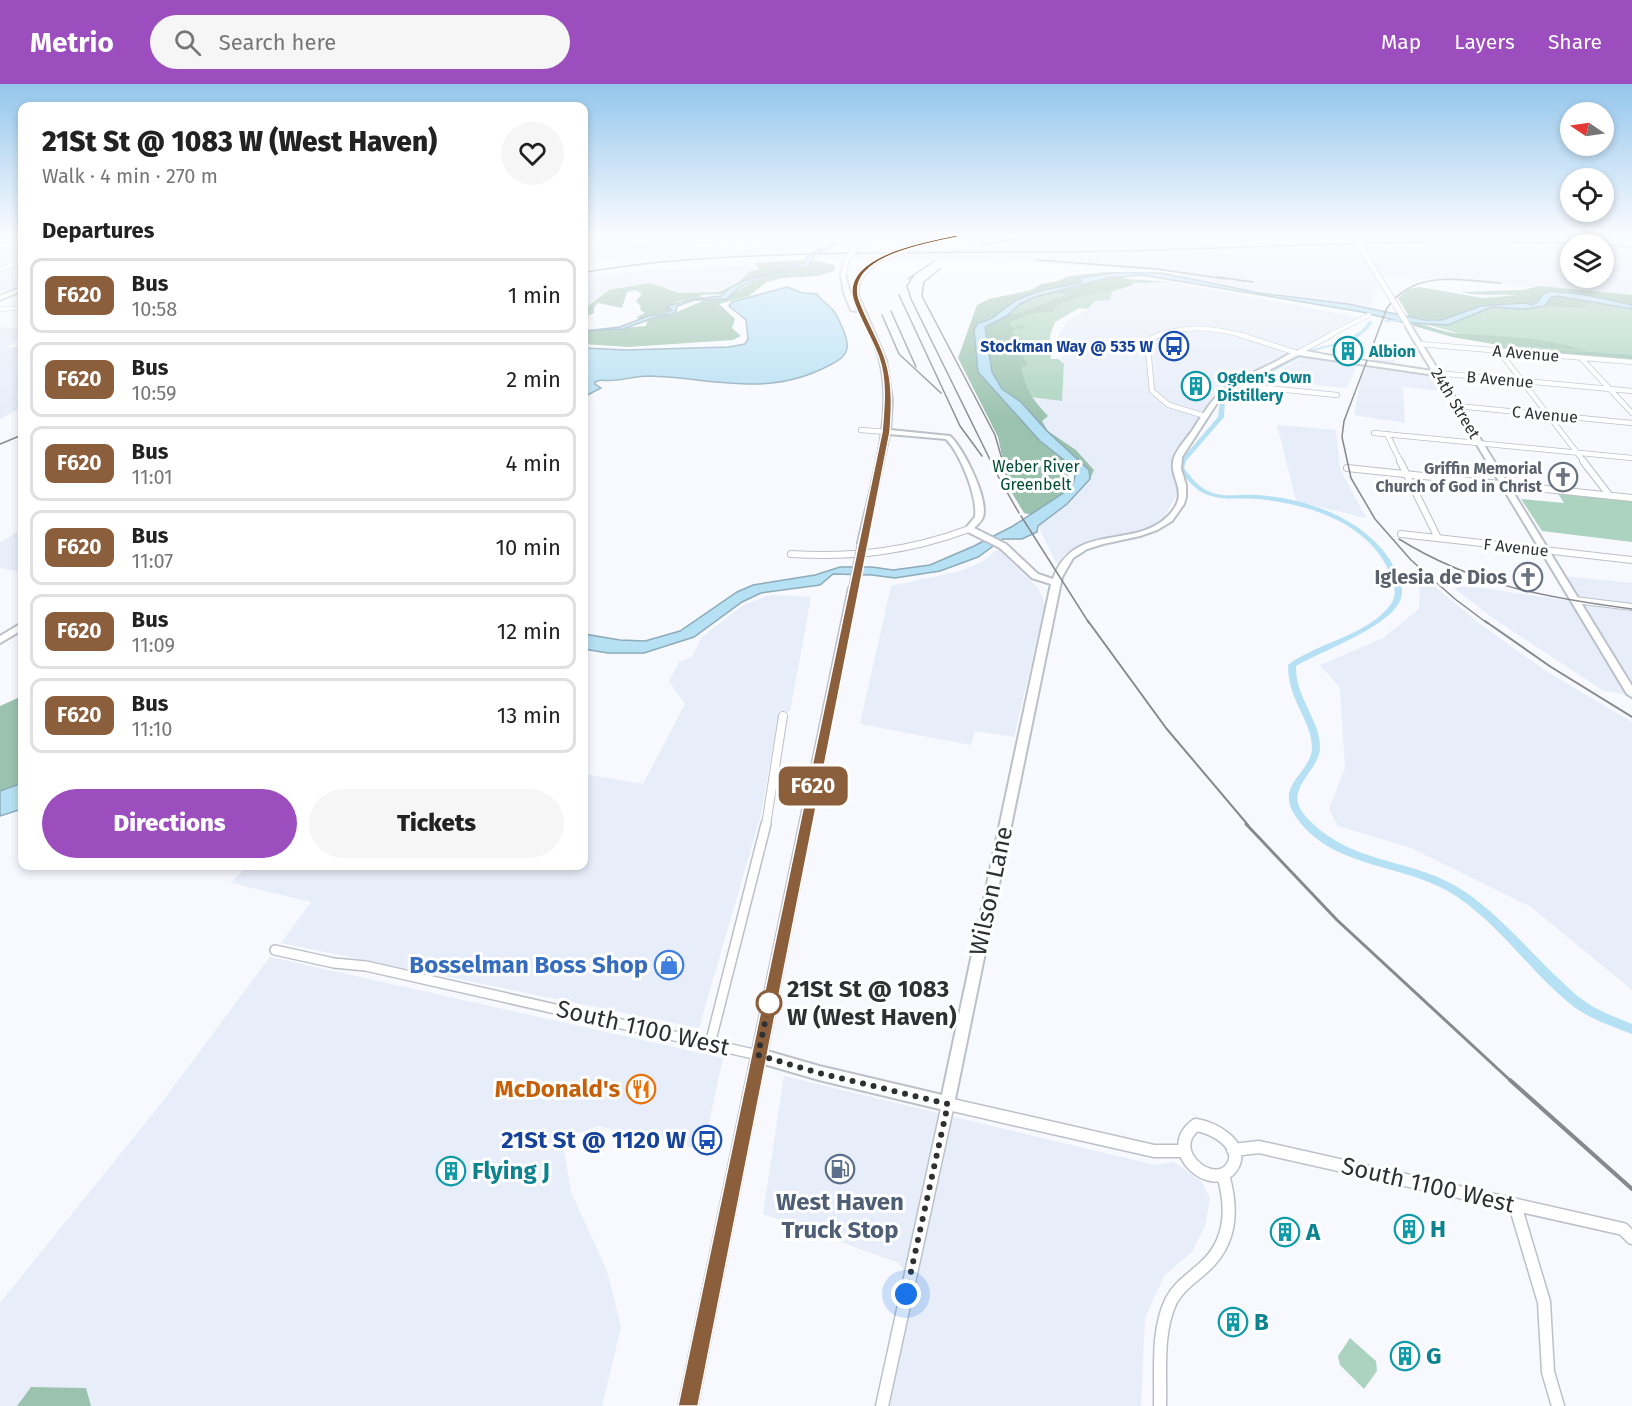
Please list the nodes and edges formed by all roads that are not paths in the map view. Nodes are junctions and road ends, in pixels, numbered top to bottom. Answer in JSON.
{"nodes":[{"id":1,"x":849,"y":298,"type":"edge"},
{"id":2,"x":856,"y":298,"type":"edge"},
{"id":3,"x":1391,"y":298,"type":"edge"},
{"id":4,"x":18,"y":308,"type":"edge"},
{"id":5,"x":0,"y":309,"type":"edge"},
{"id":6,"x":1369,"y":315,"type":"dead end"},
{"id":7,"x":1420,"y":344,"type":"junction"},
{"id":8,"x":1499,"y":351,"type":"junction"},
{"id":9,"x":1299,"y":354,"type":"junction"},
{"id":10,"x":1581,"y":358,"type":"junction"},
{"id":11,"x":1632,"y":362,"type":"edge"},
{"id":12,"x":883,"y":369,"type":"junction"},
{"id":13,"x":1437,"y":373,"type":"junction"},
{"id":14,"x":1522,"y":381,"type":"junction"},
{"id":15,"x":1236,"y":385,"type":"junction"},
{"id":16,"x":1610,"y":389,"type":"junction"},
{"id":17,"x":1632,"y":391,"type":"edge"},
{"id":18,"x":1337,"y":395,"type":"dead end"},
{"id":19,"x":1457,"y":406,"type":"junction"},
{"id":20,"x":1632,"y":413,"type":"edge"},
{"id":21,"x":1548,"y":415,"type":"junction"},
{"id":22,"x":1205,"y":416,"type":"junction"},
{"id":23,"x":1632,"y":423,"type":"edge"},
{"id":24,"x":861,"y":430,"type":"dead end"},
{"id":25,"x":886,"y":432,"type":"junction"},
{"id":26,"x":1374,"y":433,"type":"dead end"},
{"id":27,"x":1387,"y":434,"type":"junction"},
{"id":28,"x":1480,"y":443,"type":"junction"},
{"id":29,"x":1577,"y":453,"type":"junction"},
{"id":30,"x":1632,"y":458,"type":"edge"},
{"id":31,"x":1347,"y":468,"type":"dead end"},
{"id":32,"x":1407,"y":475,"type":"junction"},
{"id":33,"x":1505,"y":485,"type":"junction"},
{"id":34,"x":1610,"y":496,"type":"junction"},
{"id":35,"x":1632,"y":498,"type":"edge"},
{"id":36,"x":969,"y":529,"type":"junction"},
{"id":37,"x":1401,"y":534,"type":"dead end"},
{"id":38,"x":1438,"y":538,"type":"junction"},
{"id":39,"x":1545,"y":550,"type":"junction"},
{"id":40,"x":792,"y":554,"type":"dead end"},
{"id":41,"x":1632,"y":560,"type":"edge"},
{"id":42,"x":1056,"y":584,"type":"junction"},
{"id":43,"x":1577,"y":603,"type":"junction"},
{"id":44,"x":1632,"y":610,"type":"edge"},
{"id":45,"x":18,"y":629,"type":"edge"},
{"id":46,"x":0,"y":640,"type":"edge"},
{"id":47,"x":1632,"y":694,"type":"edge"},
{"id":48,"x":783,"y":716,"type":"dead end"},
{"id":49,"x":275,"y":950,"type":"dead end"},
{"id":50,"x":711,"y":1044,"type":"junction"},
{"id":51,"x":758,"y":1055,"type":"junction"},
{"id":52,"x":948,"y":1104,"type":"junction"},
{"id":53,"x":1233,"y":1150,"type":"junction"},
{"id":54,"x":1184,"y":1151,"type":"junction"},
{"id":55,"x":1223,"y":1175,"type":"junction"},
{"id":56,"x":1515,"y":1205,"type":"junction"},
{"id":57,"x":1628,"y":1234,"type":"edge"},
{"id":58,"x":688,"y":1406,"type":"edge"},
{"id":59,"x":882,"y":1406,"type":"edge"},
{"id":60,"x":1160,"y":1406,"type":"edge"},
{"id":61,"x":1558,"y":1406,"type":"edge"}],
"edges":[{"from":1,"to":12,"type":"main road","bridge":true},
{"from":2,"to":12,"type":"main road","bridge":true},
{"from":3,"to":7,"type":"main road","name":"24th Street","bridge":true},
{"from":4,"to":5,"type":"street"},
{"from":6,"to":9,"type":"street"},
{"from":7,"to":8,"type":"street","name":"A Avenue"},
{"from":7,"to":13,"type":"main road","name":"24th Street"},
{"from":8,"to":10,"type":"street","name":"A Avenue"},
{"from":8,"to":14,"type":"street"},
{"from":9,"to":13,"type":"main road","name":"B Avenue"},
{"from":9,"to":15,"type":"main road","name":"Wilson Lane"},
{"from":9,"to":22,"type":"street"},
{"from":10,"to":11,"type":"street","name":"A Avenue"},
{"from":10,"to":16,"type":"street"},
{"from":12,"to":25,"type":"main road"},
{"from":13,"to":14,"type":"street","name":"B Avenue"},
{"from":13,"to":19,"type":"main road","name":"24th Street"},
{"from":14,"to":16,"type":"street","name":"B Avenue"},
{"from":14,"to":21,"type":"street"},
{"from":15,"to":18,"type":"street"},
{"from":15,"to":22,"type":"main road","name":"Wilson Lane"},
{"from":16,"to":17,"type":"street","name":"B Avenue"},
{"from":16,"to":20,"type":"street"},
{"from":19,"to":21,"type":"street","name":"C Avenue"},
{"from":19,"to":28,"type":"main road","name":"24th Street"},
{"from":21,"to":23,"type":"street","name":"C Avenue"},
{"from":21,"to":29,"type":"street"},
{"from":22,"to":42,"type":"main road","name":"Wilson Lane"},
{"from":24,"to":25,"type":"street"},
{"from":25,"to":36,"type":"main road"},
{"from":25,"to":51,"type":"main road","bridge":true},
{"from":26,"to":27,"type":"street"},
{"from":27,"to":28,"type":"street"},
{"from":27,"to":32,"type":"street"},
{"from":28,"to":29,"type":"street"},
{"from":28,"to":33,"type":"main road","name":"24th Street"},
{"from":29,"to":30,"type":"street"},
{"from":29,"to":34,"type":"street"},
{"from":31,"to":32,"type":"street"},
{"from":32,"to":33,"type":"street"},
{"from":32,"to":38,"type":"street"},
{"from":33,"to":34,"type":"street"},
{"from":33,"to":39,"type":"main road","name":"24th Street"},
{"from":34,"to":35,"type":"street"},
{"from":36,"to":40,"type":"street"},
{"from":36,"to":42,"type":"main road"},
{"from":37,"to":38,"type":"street","name":"F Avenue"},
{"from":38,"to":39,"type":"street","name":"F Avenue"},
{"from":39,"to":41,"type":"street","name":"F Avenue"},
{"from":39,"to":43,"type":"main road","name":"24th Street"},
{"from":42,"to":52,"type":"main road","name":"Wilson Lane"},
{"from":43,"to":44,"type":"street"},
{"from":43,"to":47,"type":"main road","name":"24th Street"},
{"from":45,"to":46,"type":"main road"},
{"from":48,"to":50,"type":"street"},
{"from":49,"to":50,"type":"street","name":"South 1100 West"},
{"from":50,"to":51,"type":"street","name":"South 1100 West"},
{"from":51,"to":52,"type":"main road","name":"South 1100 West"},
{"from":51,"to":58,"type":"main road"},
{"from":52,"to":54,"type":"street","name":"South 1100 West"},
{"from":52,"to":59,"type":"street","name":"Wilson Lane"},
{"from":53,"to":54,"type":"street"},
{"from":53,"to":55,"type":"street"},
{"from":53,"to":56,"type":"street","name":"South 1100 West"},
{"from":54,"to":55,"type":"street"},
{"from":55,"to":60,"type":"street"},
{"from":56,"to":57,"type":"street","name":"South 1100 West"},
{"from":56,"to":61,"type":"street"}]}
